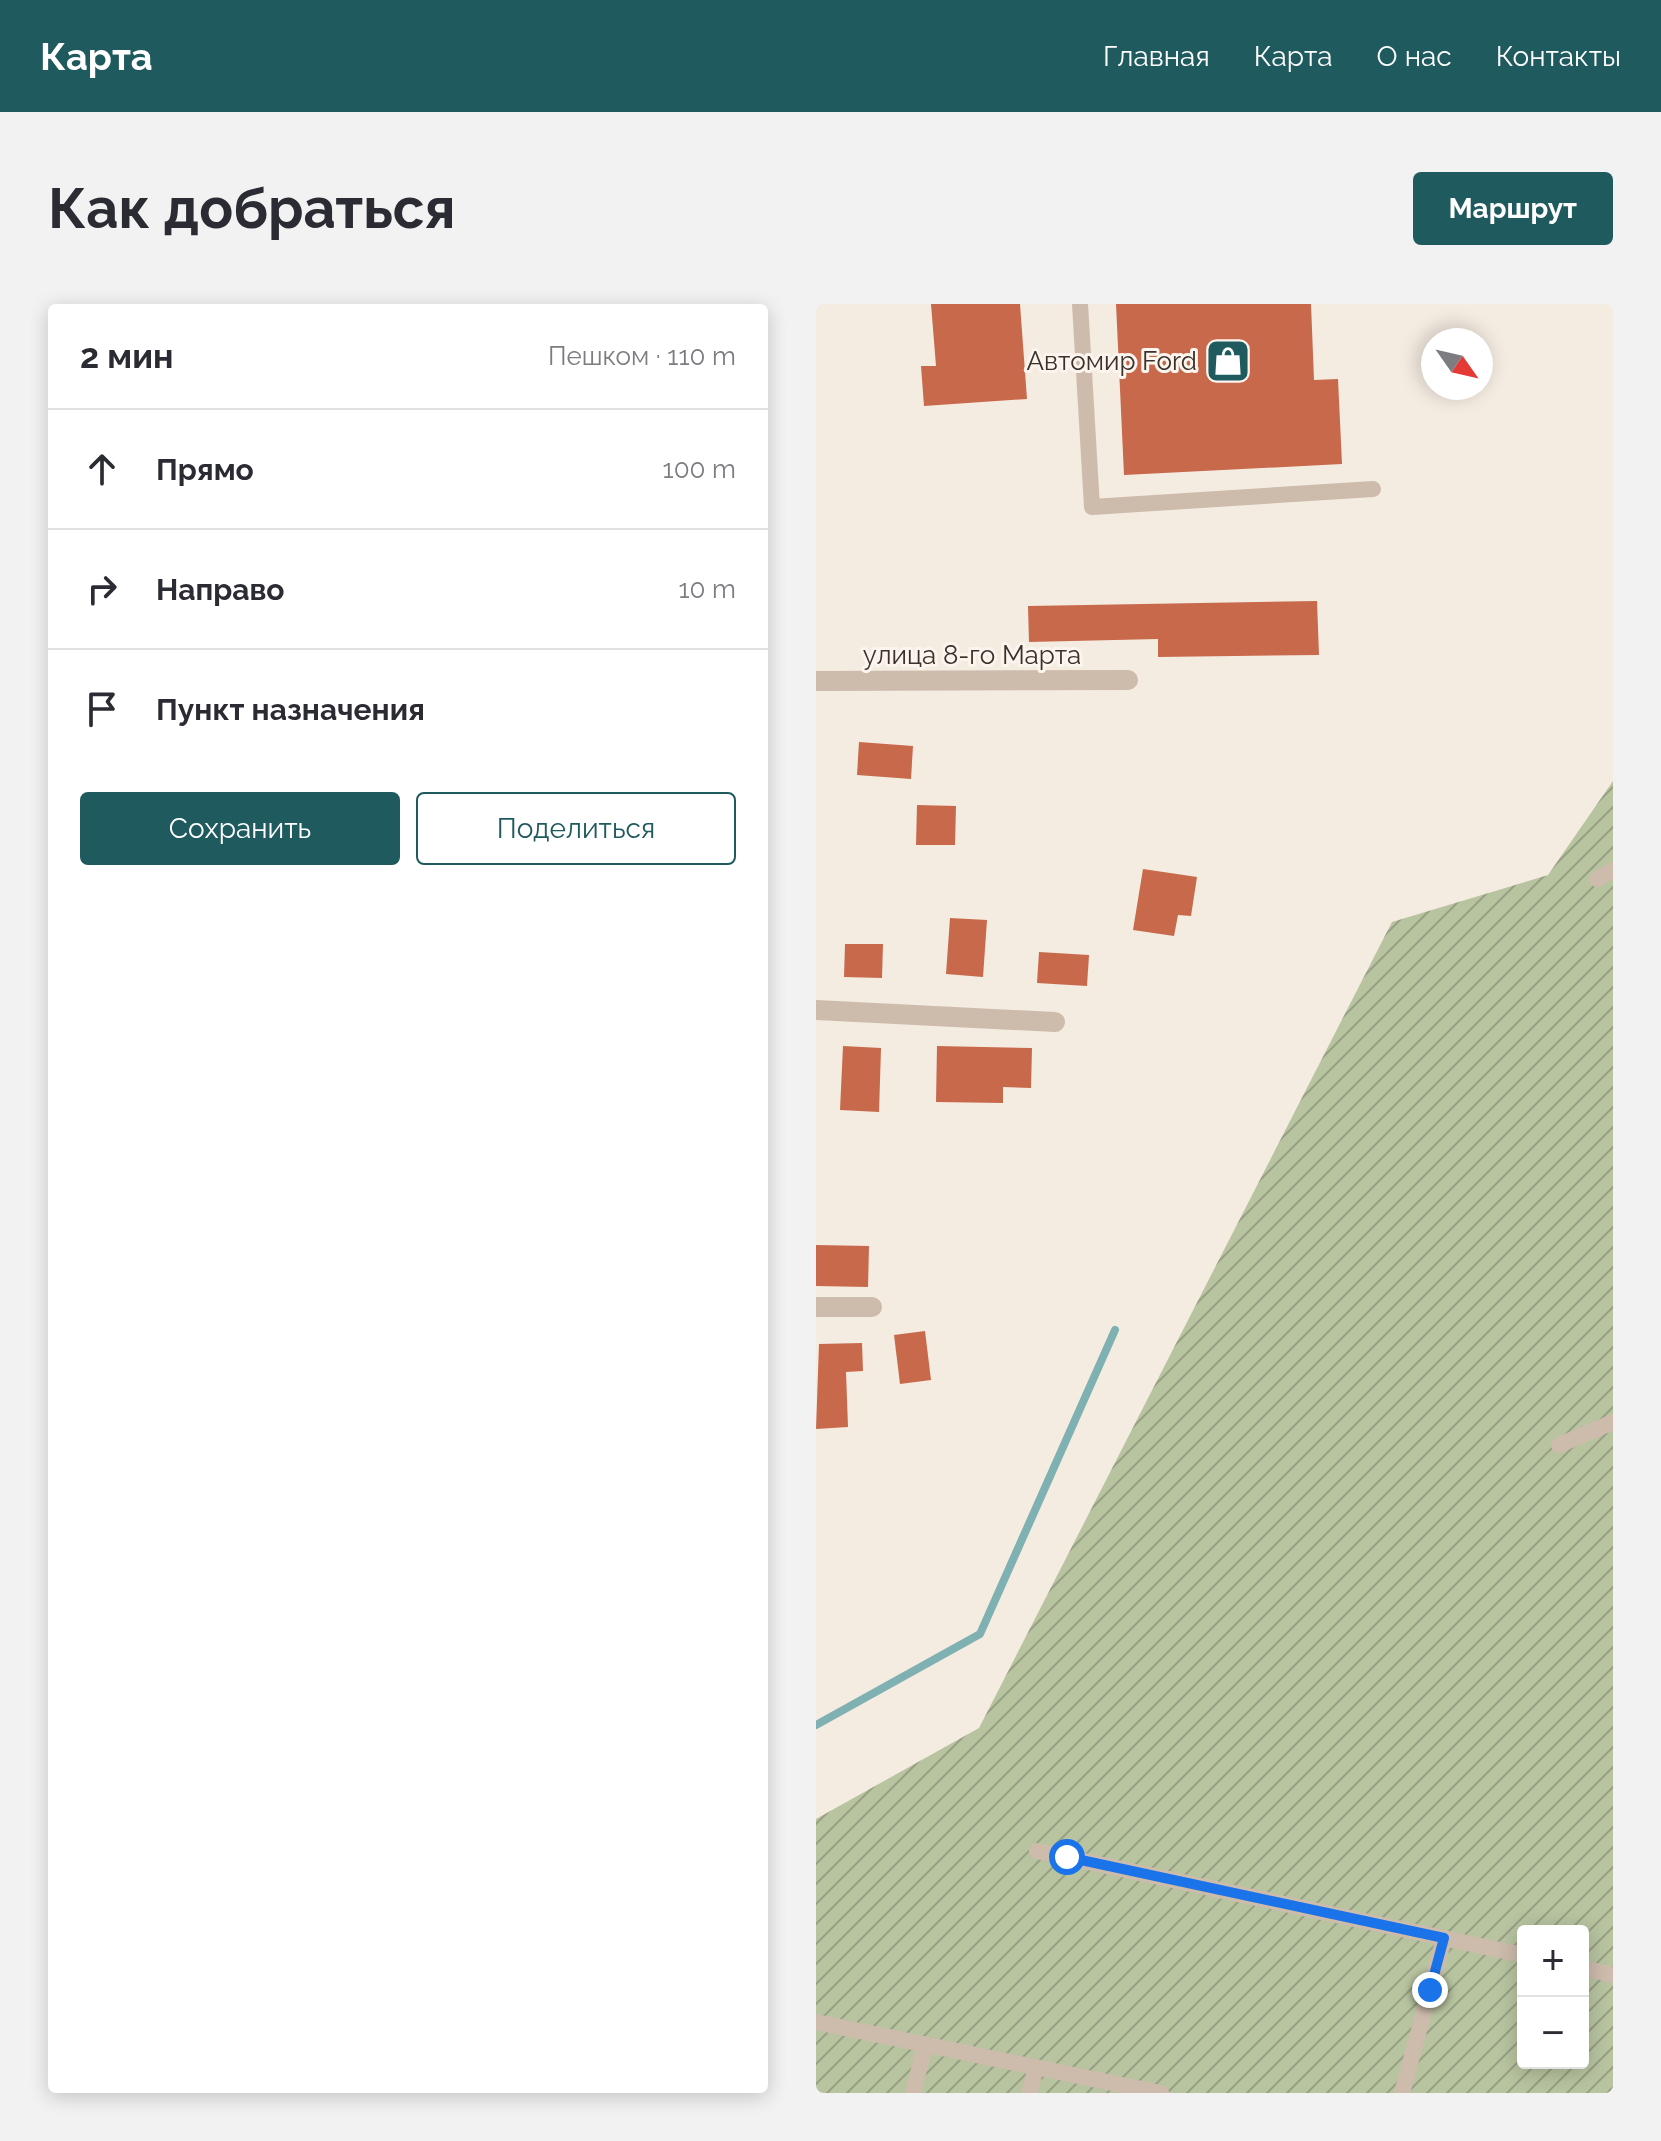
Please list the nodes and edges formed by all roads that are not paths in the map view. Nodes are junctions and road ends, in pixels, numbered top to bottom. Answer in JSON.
{"nodes":[{"id":1,"x":1080,"y":304,"type":"edge"},
{"id":2,"x":1373,"y":489,"type":"dead end"},
{"id":3,"x":1128,"y":680,"type":"dead end"},
{"id":4,"x":816,"y":681,"type":"edge"},
{"id":5,"x":1613,"y":870,"type":"edge"},
{"id":6,"x":1597,"y":879,"type":"dead end"},
{"id":7,"x":816,"y":1010,"type":"edge"},
{"id":8,"x":1055,"y":1022,"type":"dead end"},
{"id":9,"x":816,"y":1307,"type":"edge"},
{"id":10,"x":872,"y":1307,"type":"dead end"},
{"id":11,"x":1613,"y":1422,"type":"edge"},
{"id":12,"x":1559,"y":1445,"type":"dead end"},
{"id":13,"x":1037,"y":1851,"type":"dead end"},
{"id":14,"x":1444,"y":1938,"type":"junction"},
{"id":15,"x":1517,"y":1954,"type":"edge"},
{"id":16,"x":1589,"y":1969,"type":"edge"},
{"id":17,"x":1613,"y":1975,"type":"edge"},
{"id":18,"x":816,"y":2022,"type":"edge"},
{"id":19,"x":925,"y":2045,"type":"junction"},
{"id":20,"x":1036,"y":2068,"type":"junction"},
{"id":21,"x":913,"y":2093,"type":"edge"},
{"id":22,"x":1029,"y":2093,"type":"edge"},
{"id":23,"x":1161,"y":2093,"type":"edge"},
{"id":24,"x":1402,"y":2093,"type":"edge"}],
"edges":[{"from":1,"to":2,"type":"lane"},
{"from":3,"to":4,"type":"street","name":"улица 8-го Марта"},
{"from":5,"to":6,"type":"lane"},
{"from":7,"to":8,"type":"street"},
{"from":9,"to":10,"type":"street"},
{"from":11,"to":12,"type":"lane"},
{"from":13,"to":14,"type":"lane"},
{"from":14,"to":15,"type":"lane"},
{"from":14,"to":24,"type":"lane"},
{"from":16,"to":17,"type":"lane"},
{"from":18,"to":19,"type":"lane"},
{"from":19,"to":20,"type":"lane"},
{"from":19,"to":21,"type":"lane"},
{"from":20,"to":22,"type":"lane"},
{"from":20,"to":23,"type":"lane"}]}
